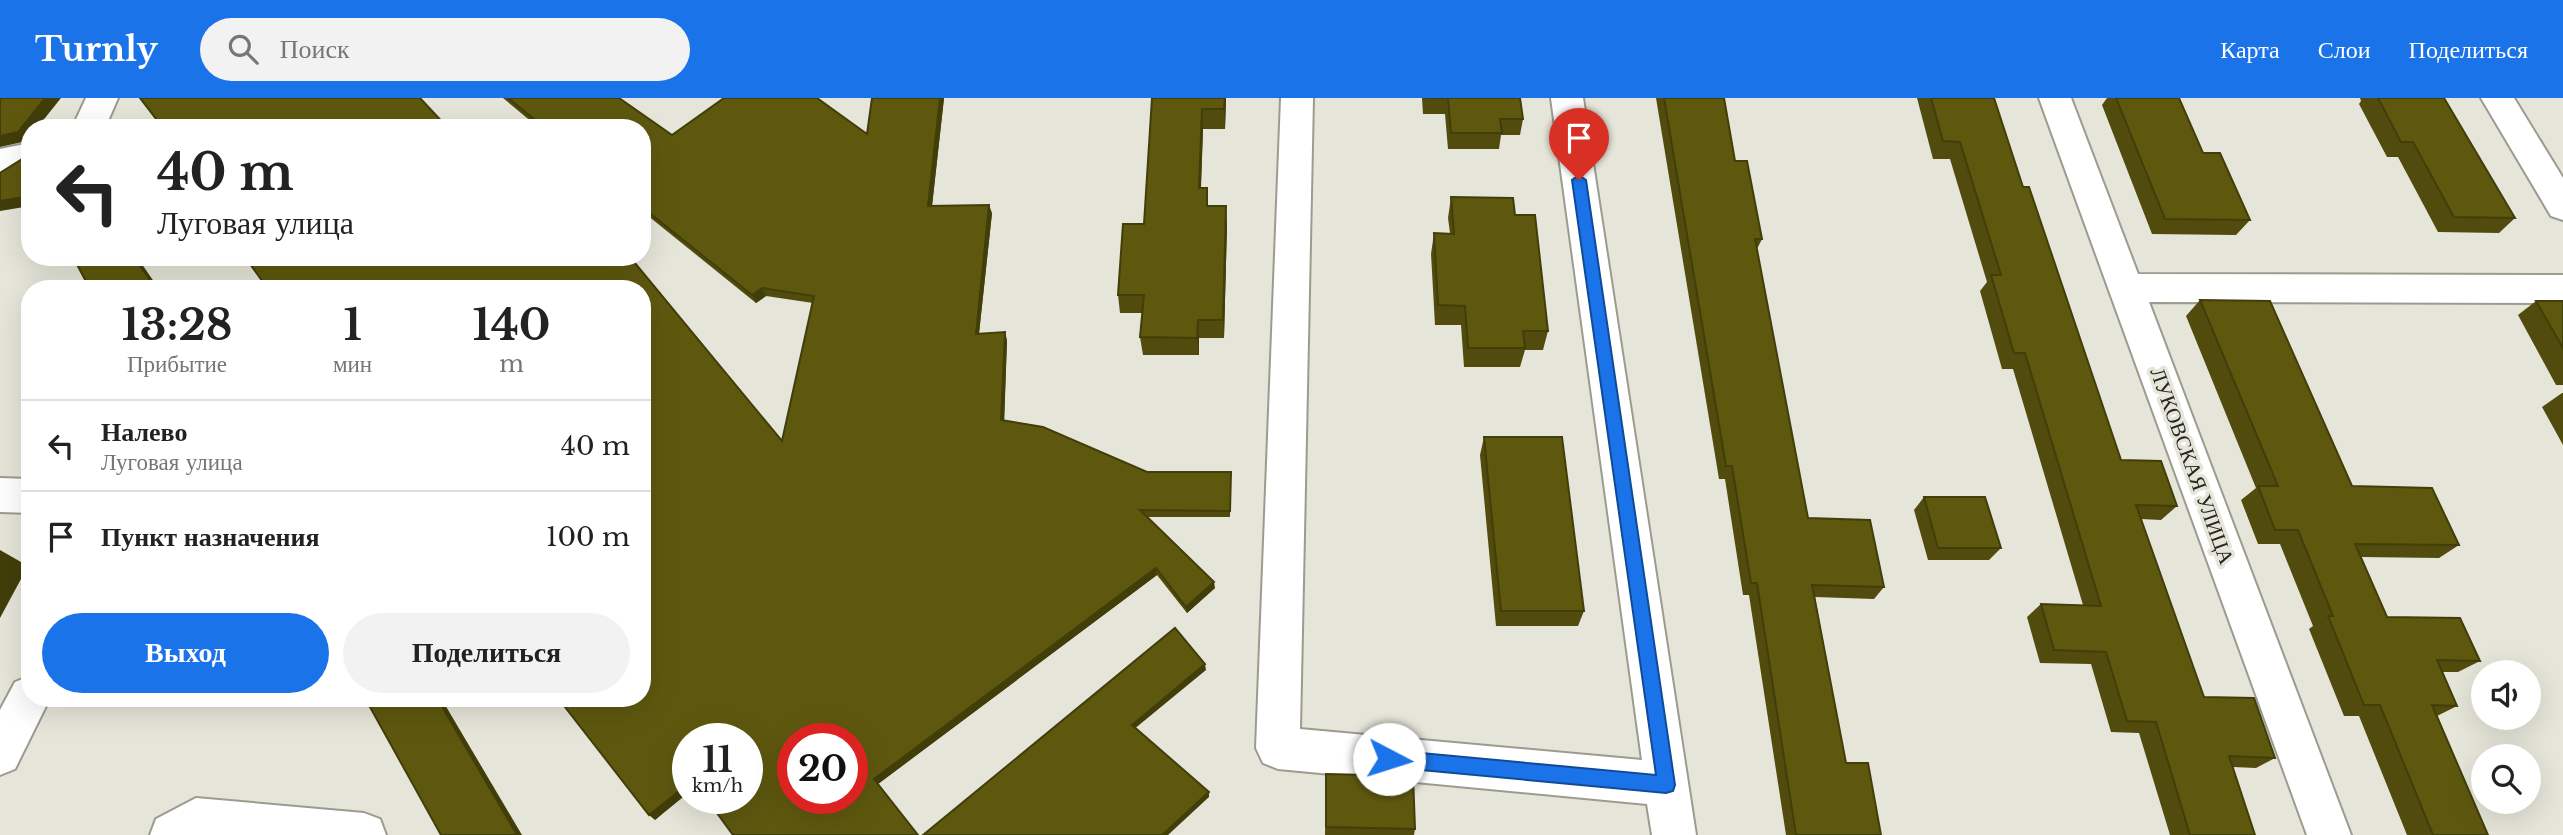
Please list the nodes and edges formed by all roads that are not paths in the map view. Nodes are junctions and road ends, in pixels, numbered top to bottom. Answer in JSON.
{"nodes":[{"id":1,"x":102,"y":98,"type":"edge"},
{"id":2,"x":1297,"y":98,"type":"edge"},
{"id":3,"x":1567,"y":98,"type":"edge"},
{"id":4,"x":2055,"y":98,"type":"edge"},
{"id":5,"x":2497,"y":98,"type":"edge"},
{"id":6,"x":92,"y":119,"type":"edge"},
{"id":7,"x":21,"y":157,"type":"edge"},
{"id":8,"x":0,"y":161,"type":"edge"},
{"id":9,"x":2563,"y":207,"type":"edge"},
{"id":10,"x":2126,"y":288,"type":"junction"},
{"id":11,"x":2563,"y":289,"type":"edge"},
{"id":12,"x":0,"y":495,"type":"edge"},
{"id":13,"x":21,"y":496,"type":"edge"},
{"id":14,"x":24,"y":707,"type":"edge"},
{"id":15,"x":0,"y":754,"type":"edge"},
{"id":16,"x":1666,"y":785,"type":"junction"},
{"id":17,"x":172,"y":835,"type":"edge"},
{"id":18,"x":364,"y":835,"type":"edge"},
{"id":19,"x":1674,"y":835,"type":"edge"},
{"id":20,"x":2329,"y":835,"type":"edge"}],
"edges":[{"from":1,"to":6,"type":"street"},
{"from":2,"to":16,"type":"street"},
{"from":3,"to":16,"type":"street"},
{"from":4,"to":10,"type":"street","name":"ЛУКОВСКАЯ УЛИЦА"},
{"from":5,"to":9,"type":"street"},
{"from":7,"to":8,"type":"street"},
{"from":10,"to":11,"type":"street"},
{"from":10,"to":20,"type":"street","name":"ЛУКОВСКАЯ УЛИЦА"},
{"from":12,"to":13,"type":"street"},
{"from":14,"to":15,"type":"street"},
{"from":16,"to":19,"type":"street"},
{"from":17,"to":18,"type":"street"}]}
